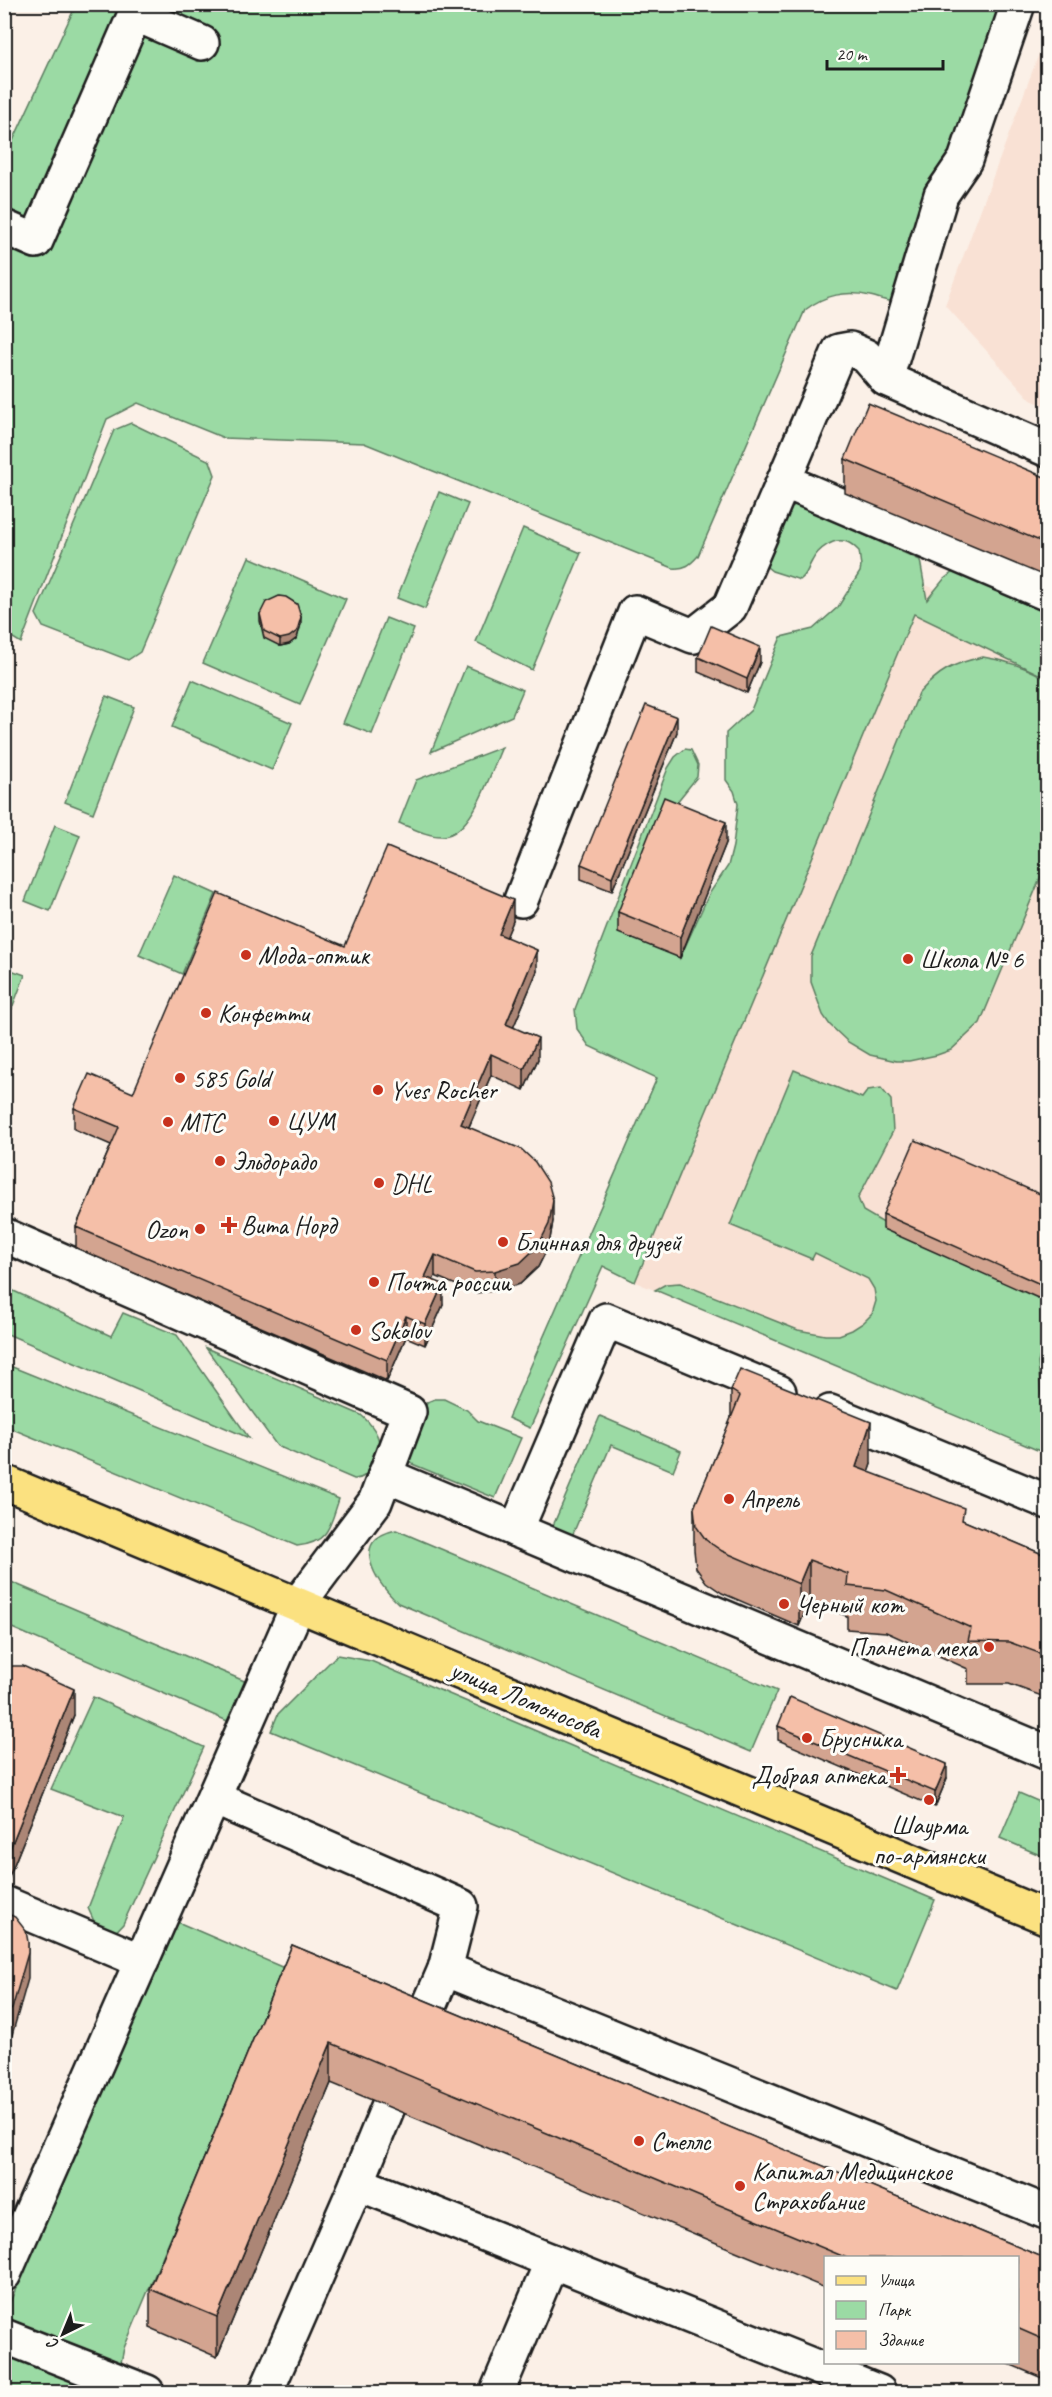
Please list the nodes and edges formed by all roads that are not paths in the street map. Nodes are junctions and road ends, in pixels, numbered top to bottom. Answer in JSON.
{"nodes":[{"id":1,"x":1018,"y":4,"type":"edge"},
{"id":2,"x":202,"y":43,"type":"dead end"},
{"id":3,"x":4,"y":227,"type":"edge"},
{"id":4,"x":886,"y":379,"type":"junction"},
{"id":5,"x":1047,"y":450,"type":"edge"},
{"id":6,"x":784,"y":481,"type":"junction"},
{"id":7,"x":1047,"y":594,"type":"edge"},
{"id":8,"x":521,"y":900,"type":"dead end"},
{"id":9,"x":4,"y":1235,"type":"edge"},
{"id":10,"x":385,"y":1476,"type":"junction"},
{"id":11,"x":4,"y":1482,"type":"edge"},
{"id":12,"x":1047,"y":1502,"type":"edge"},
{"id":13,"x":516,"y":1530,"type":"junction"},
{"id":14,"x":299,"y":1603,"type":"junction"},
{"id":15,"x":1047,"y":1753,"type":"edge"},
{"id":16,"x":214,"y":1798,"type":"junction"},
{"id":17,"x":4,"y":1903,"type":"edge"},
{"id":18,"x":1047,"y":1918,"type":"edge"},
{"id":19,"x":142,"y":1961,"type":"junction"},
{"id":20,"x":445,"y":1969,"type":"junction"},
{"id":21,"x":416,"y":2037,"type":"edge"},
{"id":22,"x":388,"y":2107,"type":"edge"},
{"id":23,"x":357,"y":2183,"type":"junction"},
{"id":24,"x":1047,"y":2213,"type":"edge"},
{"id":25,"x":552,"y":2261,"type":"junction"},
{"id":26,"x":4,"y":2274,"type":"edge"},
{"id":27,"x":4,"y":2336,"type":"edge"},
{"id":28,"x":147,"y":2392,"type":"edge"},
{"id":29,"x":266,"y":2392,"type":"edge"},
{"id":30,"x":497,"y":2392,"type":"edge"},
{"id":31,"x":879,"y":2392,"type":"edge"}],
"edges":[{"from":1,"to":4,"type":"street"},
{"from":2,"to":3,"type":"street"},
{"from":4,"to":5,"type":"street"},
{"from":4,"to":6,"type":"street"},
{"from":6,"to":7,"type":"street"},
{"from":6,"to":8,"type":"street"},
{"from":9,"to":10,"type":"street"},
{"from":10,"to":13,"type":"street"},
{"from":10,"to":14,"type":"street"},
{"from":11,"to":14,"type":"main road","name":"улица Ломоносова"},
{"from":12,"to":13,"type":"street"},
{"from":13,"to":15,"type":"street"},
{"from":14,"to":16,"type":"street"},
{"from":14,"to":18,"type":"main road","name":"улица Ломоносова"},
{"from":16,"to":19,"type":"street"},
{"from":16,"to":20,"type":"street"},
{"from":17,"to":19,"type":"street"},
{"from":19,"to":26,"type":"street"},
{"from":20,"to":21,"type":"street"},
{"from":20,"to":24,"type":"street"},
{"from":22,"to":23,"type":"street"},
{"from":23,"to":25,"type":"street"},
{"from":23,"to":29,"type":"street"},
{"from":25,"to":30,"type":"street"},
{"from":25,"to":31,"type":"street"},
{"from":27,"to":28,"type":"street"}]}
